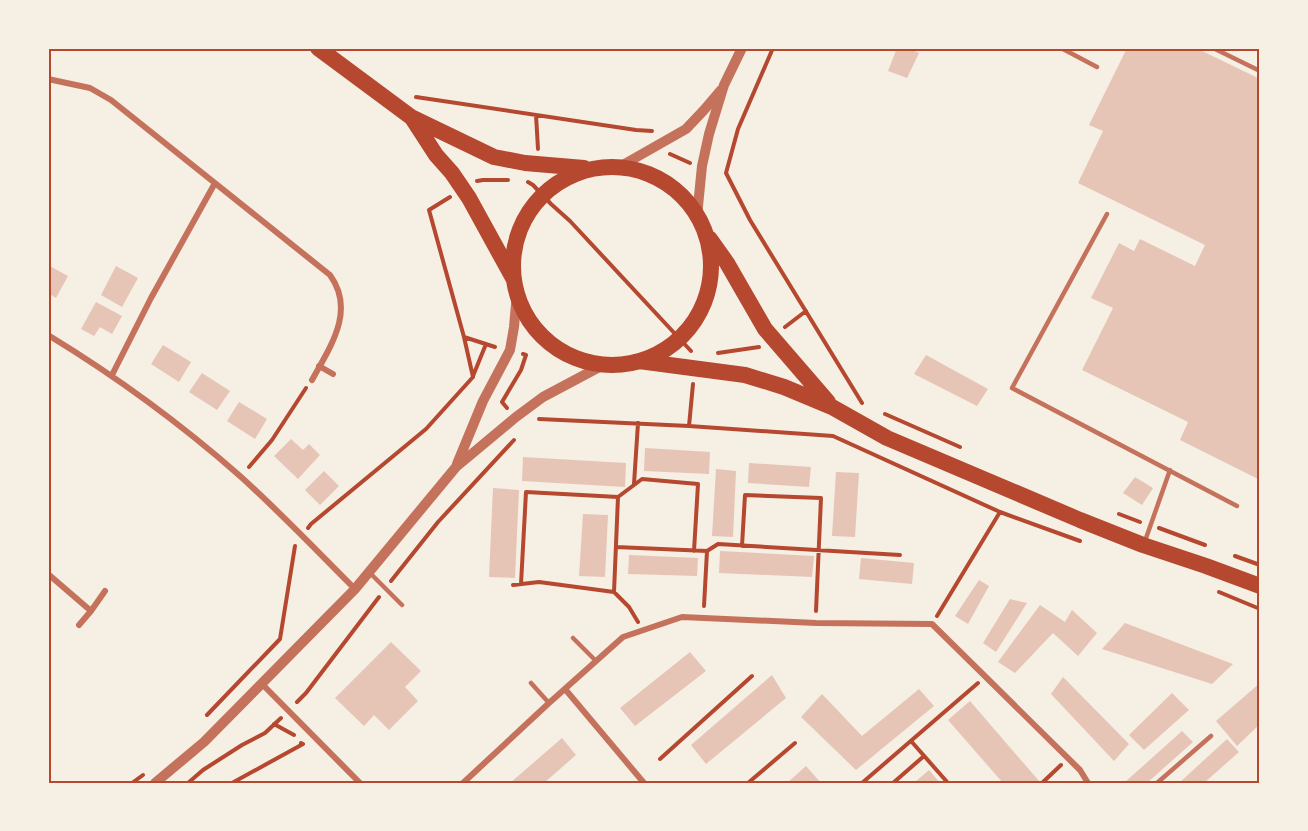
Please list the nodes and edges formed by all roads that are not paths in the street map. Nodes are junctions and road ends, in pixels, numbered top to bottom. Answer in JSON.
{"nodes":[{"id":1,"x":318,"y":48,"type":"edge"},
{"id":2,"x":742,"y":48,"type":"edge"},
{"id":3,"x":1061,"y":48,"type":"edge"},
{"id":4,"x":1213,"y":48,"type":"edge"},
{"id":5,"x":1097,"y":67,"type":"dead end"},
{"id":6,"x":1260,"y":71,"type":"edge"},
{"id":7,"x":48,"y":79,"type":"edge"},
{"id":8,"x":724,"y":85,"type":"junction"},
{"id":9,"x":411,"y":117,"type":"junction"},
{"id":10,"x":621,"y":166,"type":"junction"},
{"id":11,"x":588,"y":168,"type":"junction"},
{"id":12,"x":215,"y":183,"type":"junction"},
{"id":13,"x":1107,"y":214,"type":"dead end"},
{"id":14,"x":700,"y":224,"type":"junction"},
{"id":15,"x":516,"y":287,"type":"junction"},
{"id":16,"x":48,"y":335,"type":"edge"},
{"id":17,"x":639,"y":361,"type":"junction"},
{"id":18,"x":605,"y":364,"type":"junction"},
{"id":19,"x":319,"y":366,"type":"junction"},
{"id":20,"x":333,"y":374,"type":"dead end"},
{"id":21,"x":112,"y":375,"type":"junction"},
{"id":22,"x":312,"y":380,"type":"road end"},
{"id":23,"x":832,"y":407,"type":"junction"},
{"id":24,"x":456,"y":467,"type":"junction"},
{"id":25,"x":1170,"y":470,"type":"junction"},
{"id":26,"x":1237,"y":506,"type":"dead end"},
{"id":27,"x":1143,"y":545,"type":"junction"},
{"id":28,"x":369,"y":572,"type":"junction"},
{"id":29,"x":48,"y":574,"type":"edge"},
{"id":30,"x":1260,"y":586,"type":"edge"},
{"id":31,"x":355,"y":589,"type":"junction"},
{"id":32,"x":105,"y":591,"type":"dead end"},
{"id":33,"x":402,"y":605,"type":"dead end"},
{"id":34,"x":91,"y":611,"type":"junction"},
{"id":35,"x":79,"y":625,"type":"dead end"},
{"id":36,"x":573,"y":638,"type":"dead end"},
{"id":37,"x":596,"y":661,"type":"junction"},
{"id":38,"x":531,"y":683,"type":"dead end"},
{"id":39,"x":262,"y":684,"type":"junction"},
{"id":40,"x":565,"y":689,"type":"junction"},
{"id":41,"x":549,"y":703,"type":"junction"},
{"id":42,"x":1211,"y":736,"type":"dead end"},
{"id":43,"x":155,"y":783,"type":"edge"},
{"id":44,"x":360,"y":783,"type":"edge"},
{"id":45,"x":463,"y":783,"type":"edge"},
{"id":46,"x":644,"y":783,"type":"edge"},
{"id":47,"x":1088,"y":783,"type":"edge"},
{"id":48,"x":1157,"y":783,"type":"edge"}],
"edges":[{"from":1,"to":9,"type":"highway"},
{"from":2,"to":8,"type":"street"},
{"from":3,"to":5,"type":"lane"},
{"from":4,"to":6,"type":"lane"},
{"from":7,"to":12,"type":"street"},
{"from":8,"to":10,"type":"street"},
{"from":8,"to":14,"type":"street"},
{"from":9,"to":11,"type":"highway"},
{"from":9,"to":15,"type":"highway"},
{"from":10,"to":11,"type":"highway"},
{"from":10,"to":14,"type":"highway"},
{"from":11,"to":15,"type":"highway"},
{"from":12,"to":19,"type":"street"},
{"from":12,"to":21,"type":"street"},
{"from":13,"to":25,"type":"lane"},
{"from":14,"to":17,"type":"highway"},
{"from":14,"to":23,"type":"highway"},
{"from":15,"to":18,"type":"highway"},
{"from":15,"to":24,"type":"street"},
{"from":16,"to":21,"type":"street"},
{"from":17,"to":18,"type":"highway"},
{"from":17,"to":23,"type":"highway"},
{"from":18,"to":24,"type":"street"},
{"from":19,"to":20,"type":"street"},
{"from":19,"to":22,"type":"street"},
{"from":21,"to":31,"type":"street"},
{"from":23,"to":27,"type":"highway"},
{"from":24,"to":28,"type":"street"},
{"from":25,"to":26,"type":"lane"},
{"from":25,"to":27,"type":"lane"},
{"from":27,"to":30,"type":"highway"},
{"from":28,"to":31,"type":"street"},
{"from":28,"to":33,"type":"lane"},
{"from":29,"to":34,"type":"street"},
{"from":31,"to":39,"type":"street"},
{"from":32,"to":34,"type":"street"},
{"from":34,"to":35,"type":"street"},
{"from":36,"to":37,"type":"lane"},
{"from":37,"to":40,"type":"street"},
{"from":37,"to":47,"type":"street"},
{"from":38,"to":41,"type":"lane"},
{"from":39,"to":43,"type":"street"},
{"from":39,"to":44,"type":"street"},
{"from":40,"to":41,"type":"street"},
{"from":40,"to":46,"type":"street"},
{"from":41,"to":45,"type":"street"},
{"from":42,"to":48,"type":"lane"}]}
